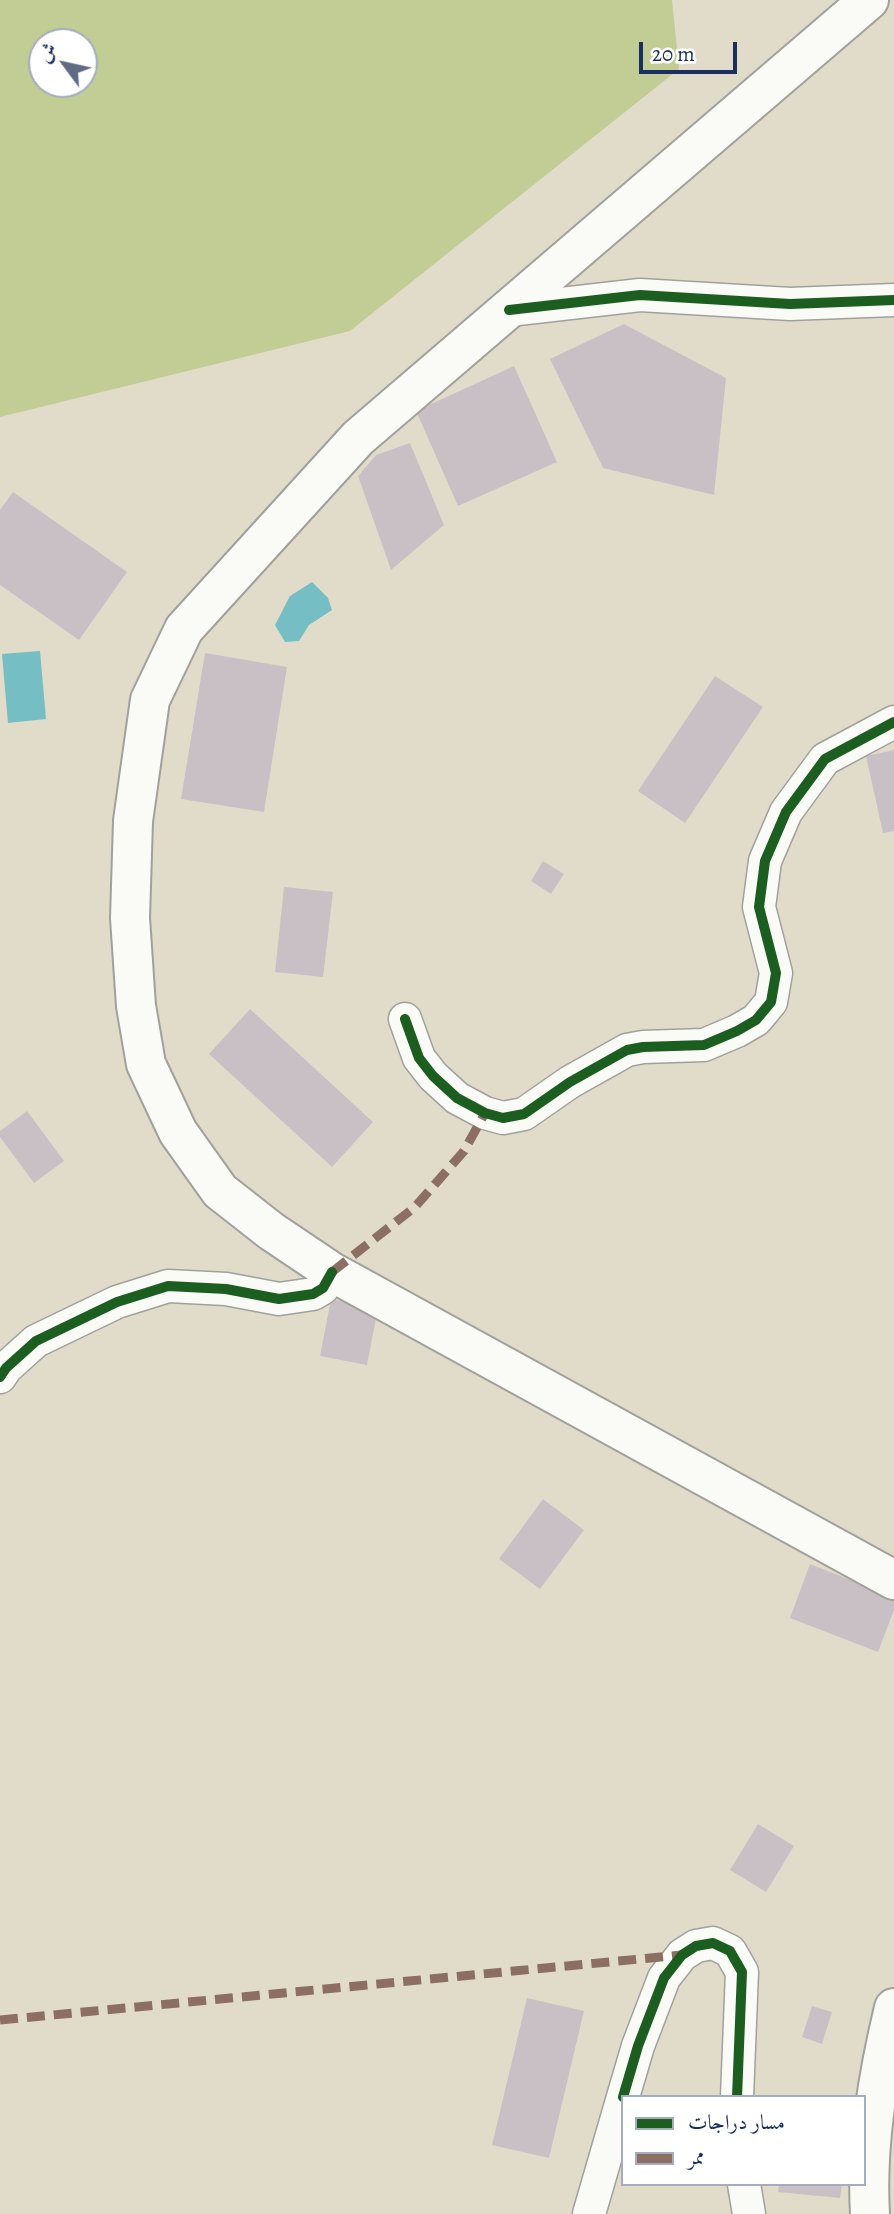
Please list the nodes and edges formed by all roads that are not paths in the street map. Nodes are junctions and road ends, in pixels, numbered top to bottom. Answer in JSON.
{"nodes":[{"id":1,"x":869,"y":0,"type":"edge"},
{"id":2,"x":894,"y":300,"type":"edge"},
{"id":3,"x":509,"y":310,"type":"junction"},
{"id":4,"x":894,"y":722,"type":"edge"},
{"id":5,"x":405,"y":1019,"type":"dead end"},
{"id":6,"x":332,"y":1272,"type":"junction"},
{"id":7,"x":0,"y":1377,"type":"edge"},
{"id":8,"x":894,"y":1580,"type":"edge"},
{"id":9,"x":894,"y":2008,"type":"edge"},
{"id":10,"x":624,"y":2095,"type":"edge"},
{"id":11,"x":737,"y":2095,"type":"edge"},
{"id":12,"x":621,"y":2104,"type":"edge"},
{"id":13,"x":744,"y":2186,"type":"edge"},
{"id":14,"x":589,"y":2214,"type":"edge"},
{"id":15,"x":748,"y":2214,"type":"edge"},
{"id":16,"x":870,"y":2214,"type":"edge"}],
"edges":[{"from":1,"to":3,"type":"main road"},
{"from":2,"to":3,"type":"street"},
{"from":3,"to":6,"type":"main road"},
{"from":4,"to":5,"type":"street"},
{"from":6,"to":7,"type":"street"},
{"from":6,"to":8,"type":"main road"},
{"from":9,"to":16,"type":"main road"},
{"from":10,"to":11,"type":"street"},
{"from":12,"to":14,"type":"street"},
{"from":13,"to":15,"type":"street"}]}
